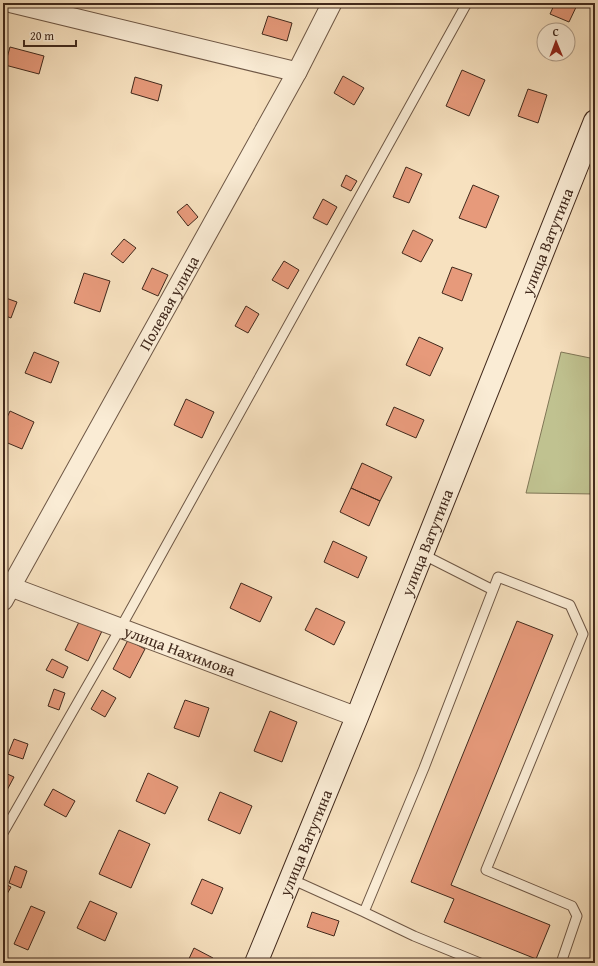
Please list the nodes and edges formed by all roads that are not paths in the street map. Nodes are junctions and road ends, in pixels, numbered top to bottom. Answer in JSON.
{"nodes":[{"id":1,"x":12,"y":3,"type":"edge"},
{"id":2,"x":332,"y":3,"type":"edge"},
{"id":3,"x":467,"y":3,"type":"edge"},
{"id":4,"x":297,"y":72,"type":"junction"},
{"id":5,"x":595,"y":121,"type":"edge"},
{"id":6,"x":422,"y":554,"type":"junction"},
{"id":7,"x":493,"y":590,"type":"junction"},
{"id":8,"x":6,"y":591,"type":"edge"},
{"id":9,"x":121,"y":627,"type":"junction"},
{"id":10,"x":357,"y":717,"type":"junction"},
{"id":11,"x":3,"y":833,"type":"edge"},
{"id":12,"x":290,"y":879,"type":"junction"},
{"id":13,"x":364,"y":912,"type":"junction"},
{"id":14,"x":256,"y":963,"type":"edge"},
{"id":15,"x":480,"y":963,"type":"edge"},
{"id":16,"x":561,"y":963,"type":"edge"}],
"edges":[{"from":1,"to":4,"type":"street"},
{"from":2,"to":4,"type":"street","name":"Полевая улица"},
{"from":3,"to":9,"type":"lane"},
{"from":4,"to":8,"type":"street","name":"Полевая улица"},
{"from":5,"to":6,"type":"street","name":"улица Ватутина"},
{"from":6,"to":7,"type":"lane"},
{"from":6,"to":10,"type":"street","name":"улица Ватутина"},
{"from":7,"to":13,"type":"lane"},
{"from":7,"to":16,"type":"lane"},
{"from":8,"to":9,"type":"street","name":"улица Нахимова"},
{"from":9,"to":10,"type":"street","name":"улица Нахимова"},
{"from":9,"to":11,"type":"lane"},
{"from":10,"to":12,"type":"street","name":"улица Ватутина"},
{"from":12,"to":13,"type":"lane"},
{"from":12,"to":14,"type":"street","name":"улица Ватутина"},
{"from":13,"to":15,"type":"lane"}]}
